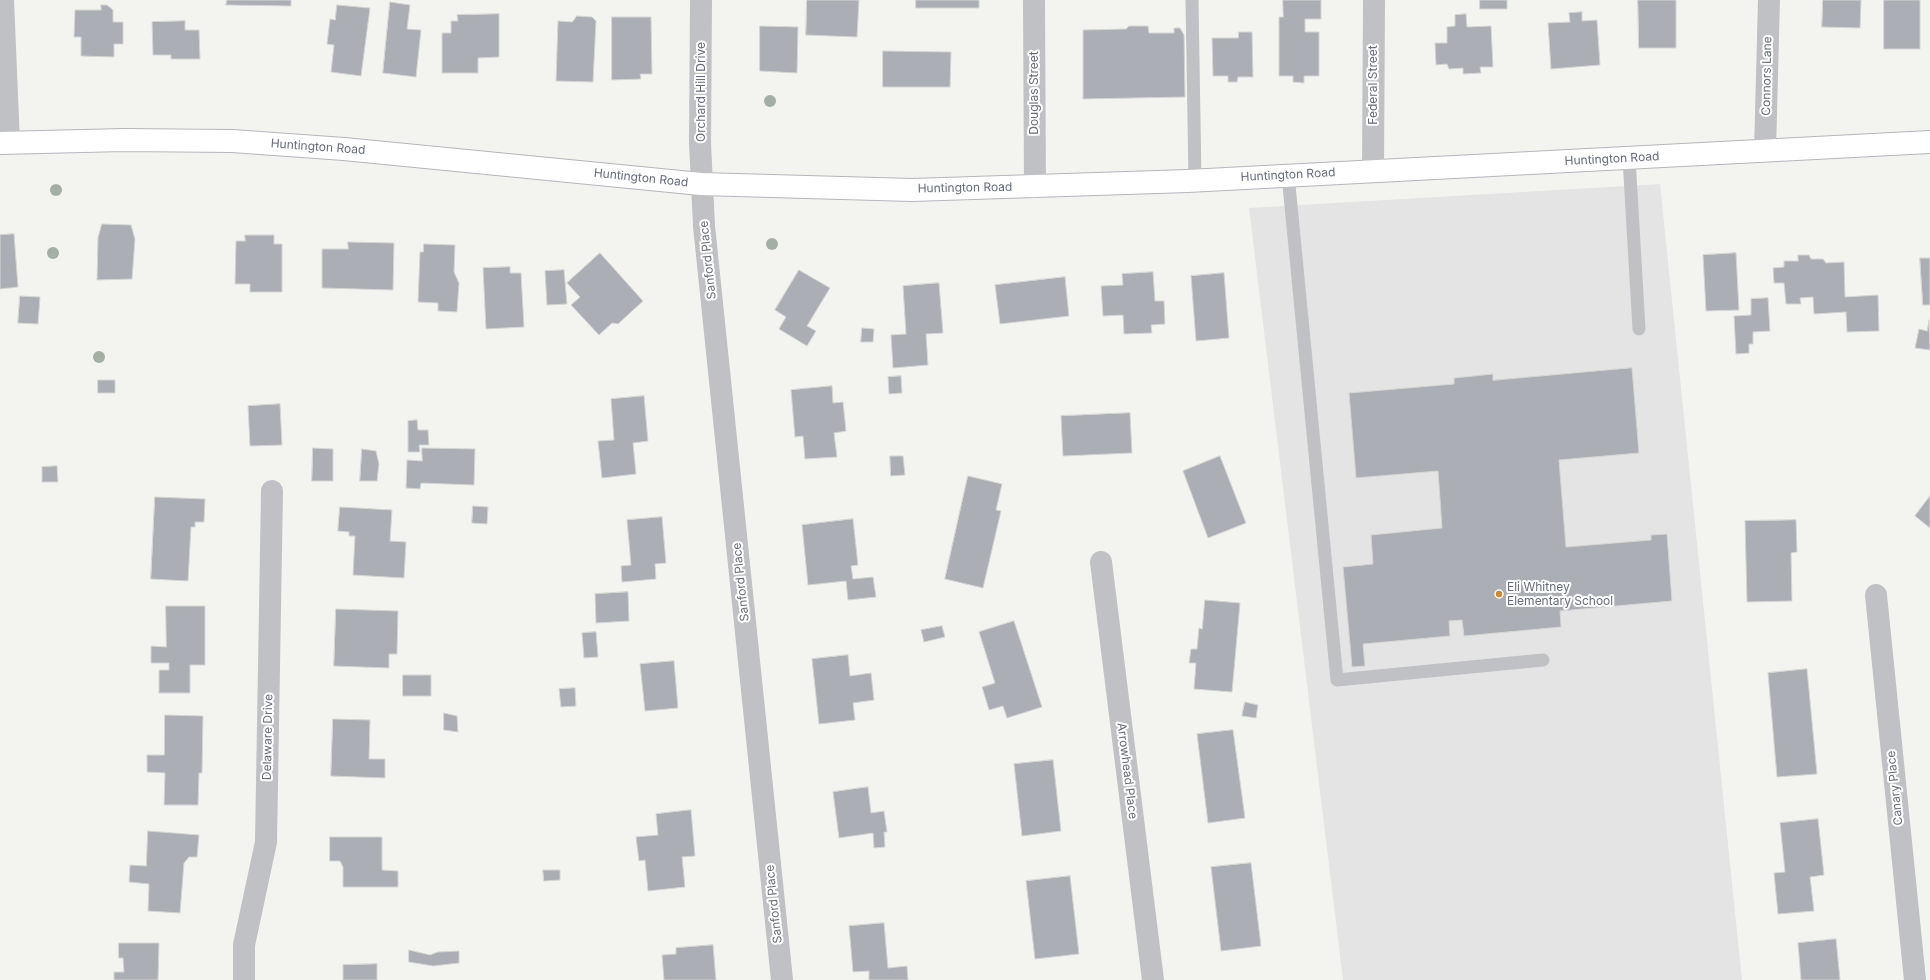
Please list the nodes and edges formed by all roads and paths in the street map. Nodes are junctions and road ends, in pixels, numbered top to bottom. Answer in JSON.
{"nodes":[{"id":1,"x":3,"y":0,"type":"edge"},
{"id":2,"x":701,"y":0,"type":"edge"},
{"id":3,"x":1034,"y":0,"type":"edge"},
{"id":4,"x":1044,"y":0,"type":"edge"},
{"id":5,"x":1192,"y":0,"type":"edge"},
{"id":6,"x":1374,"y":0,"type":"edge"},
{"id":7,"x":1769,"y":0,"type":"edge"},
{"id":8,"x":1930,"y":142,"type":"edge"},
{"id":9,"x":4,"y":143,"type":"edge"},
{"id":10,"x":1765,"y":151,"type":"junction"},
{"id":11,"x":1629,"y":158,"type":"junction"},
{"id":12,"x":1373,"y":170,"type":"junction"},
{"id":13,"x":1288,"y":175,"type":"junction"},
{"id":14,"x":1195,"y":180,"type":"junction"},
{"id":15,"x":701,"y":184,"type":"junction"},
{"id":16,"x":1035,"y":187,"type":"junction"},
{"id":17,"x":1639,"y":329,"type":"dead end"},
{"id":18,"x":272,"y":492,"type":"dead end"},
{"id":19,"x":1101,"y":562,"type":"dead end"},
{"id":20,"x":1876,"y":595,"type":"dead end"},
{"id":21,"x":1543,"y":660,"type":"dead end"},
{"id":22,"x":244,"y":980,"type":"edge"},
{"id":23,"x":782,"y":980,"type":"edge"},
{"id":24,"x":1153,"y":980,"type":"edge"},
{"id":25,"x":1915,"y":980,"type":"edge"}],
"edges":[{"from":1,"to":9,"type":"street"},
{"from":2,"to":15,"type":"street","name":"Orchard Hill Drive"},
{"from":3,"to":4,"type":"lane"},
{"from":3,"to":16,"type":"street","name":"Douglas Street"},
{"from":5,"to":14,"type":"lane"},
{"from":6,"to":12,"type":"street","name":"Federal Street"},
{"from":7,"to":10,"type":"street","name":"Connors Lane"},
{"from":8,"to":10,"type":"main road","name":"Huntington Road"},
{"from":9,"to":15,"type":"main road","name":"Huntington Road"},
{"from":10,"to":11,"type":"main road","name":"Huntington Road"},
{"from":11,"to":12,"type":"main road","name":"Huntington Road"},
{"from":11,"to":17,"type":"lane"},
{"from":12,"to":13,"type":"main road","name":"Huntington Road"},
{"from":13,"to":14,"type":"main road","name":"Huntington Road"},
{"from":13,"to":21,"type":"lane"},
{"from":14,"to":16,"type":"main road","name":"Huntington Road"},
{"from":15,"to":16,"type":"main road","name":"Huntington Road"},
{"from":15,"to":23,"type":"street","name":"Sanford Place"},
{"from":18,"to":22,"type":"street","name":"Delaware Drive"},
{"from":19,"to":24,"type":"street","name":"Arrowhead Place"},
{"from":20,"to":25,"type":"street","name":"Canary Place"}]}
